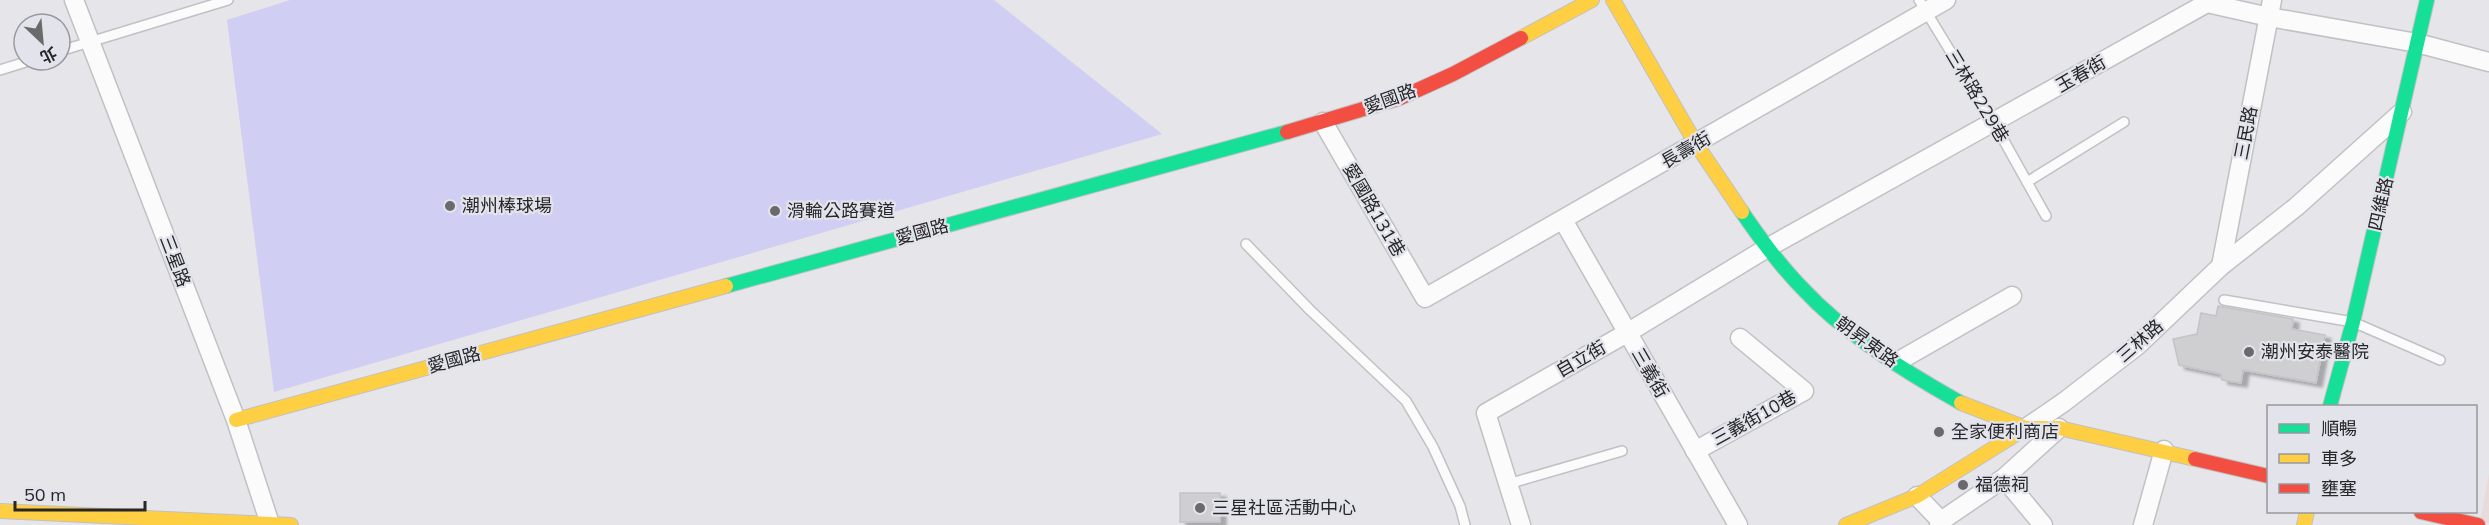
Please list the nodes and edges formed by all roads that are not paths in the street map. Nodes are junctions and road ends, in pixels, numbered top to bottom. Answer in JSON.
{"nodes":[{"id":1,"x":74,"y":0,"type":"edge"},
{"id":2,"x":228,"y":0,"type":"edge"},
{"id":3,"x":1592,"y":0,"type":"edge"},
{"id":4,"x":1613,"y":0,"type":"edge"},
{"id":5,"x":1946,"y":0,"type":"edge"},
{"id":6,"x":2427,"y":0,"type":"edge"},
{"id":7,"x":2207,"y":1,"type":"edge"},
{"id":8,"x":1922,"y":6,"type":"edge"},
{"id":9,"x":2270,"y":8,"type":"edge"},
{"id":10,"x":90,"y":42,"type":"junction"},
{"id":11,"x":2417,"y":43,"type":"junction"},
{"id":12,"x":72,"y":47,"type":"edge"},
{"id":13,"x":2489,"y":62,"type":"edge"},
{"id":14,"x":2402,"y":112,"type":"junction"},
{"id":15,"x":1323,"y":122,"type":"junction"},
{"id":16,"x":2124,"y":122,"type":"dead end"},
{"id":17,"x":1994,"y":123,"type":"junction"},
{"id":18,"x":1696,"y":144,"type":"junction"},
{"id":19,"x":2027,"y":182,"type":"junction"},
{"id":20,"x":2046,"y":216,"type":"dead end"},
{"id":21,"x":1563,"y":220,"type":"junction"},
{"id":22,"x":1246,"y":244,"type":"dead end"},
{"id":23,"x":1767,"y":248,"type":"junction"},
{"id":24,"x":2221,"y":266,"type":"junction"},
{"id":25,"x":2012,"y":296,"type":"dead end"},
{"id":26,"x":1425,"y":298,"type":"joint"},
{"id":27,"x":2224,"y":300,"type":"dead end"},
{"id":28,"x":2353,"y":322,"type":"junction"},
{"id":29,"x":1627,"y":333,"type":"junction"},
{"id":30,"x":1740,"y":338,"type":"dead end"},
{"id":31,"x":2440,"y":360,"type":"dead end"},
{"id":32,"x":1897,"y":362,"type":"junction"},
{"id":33,"x":2330,"y":405,"type":"edge"},
{"id":34,"x":236,"y":420,"type":"junction"},
{"id":35,"x":2025,"y":428,"type":"junction"},
{"id":36,"x":2059,"y":428,"type":"junction"},
{"id":37,"x":2164,"y":450,"type":"junction"},
{"id":38,"x":1622,"y":451,"type":"dead end"},
{"id":39,"x":1695,"y":451,"type":"junction"},
{"id":40,"x":2267,"y":476,"type":"edge"},
{"id":41,"x":2004,"y":478,"type":"junction"},
{"id":42,"x":1508,"y":484,"type":"junction"},
{"id":43,"x":1917,"y":496,"type":"junction"},
{"id":44,"x":0,"y":511,"type":"edge"},
{"id":45,"x":2425,"y":513,"type":"edge"},
{"id":46,"x":1940,"y":523,"type":"edge"},
{"id":47,"x":270,"y":524,"type":"edge"},
{"id":48,"x":2467,"y":524,"type":"edge"},
{"id":49,"x":291,"y":525,"type":"edge"},
{"id":50,"x":1464,"y":525,"type":"edge"},
{"id":51,"x":1521,"y":525,"type":"edge"},
{"id":52,"x":1738,"y":525,"type":"edge"},
{"id":53,"x":1846,"y":525,"type":"edge"},
{"id":54,"x":2043,"y":525,"type":"edge"},
{"id":55,"x":2143,"y":525,"type":"edge"}],
"edges":[{"from":1,"to":10,"type":"street","name":"三星路"},
{"from":2,"to":10,"type":"lane"},
{"from":3,"to":15,"type":"street","name":"愛國路"},
{"from":4,"to":18,"type":"street","name":"朝昇東路"},
{"from":5,"to":8,"type":"street","name":"長壽街"},
{"from":6,"to":11,"type":"street","name":"四維路"},
{"from":7,"to":9,"type":"street","name":"玉春街"},
{"from":7,"to":17,"type":"street","name":"玉春街"},
{"from":8,"to":17,"type":"lane","name":"三林路229巷"},
{"from":8,"to":18,"type":"street","name":"長壽街"},
{"from":9,"to":11,"type":"street","name":"玉春街"},
{"from":9,"to":24,"type":"street","name":"三民路"},
{"from":10,"to":12,"type":"lane"},
{"from":10,"to":34,"type":"street","name":"三星路"},
{"from":11,"to":13,"type":"street","name":"玉春街"},
{"from":11,"to":14,"type":"street","name":"四維路"},
{"from":14,"to":24,"type":"street","name":"三林路"},
{"from":14,"to":28,"type":"street","name":"四維路"},
{"from":15,"to":26,"type":"street","name":"愛國路131巷"},
{"from":15,"to":34,"type":"street","name":"愛國路"},
{"from":16,"to":19,"type":"lane"},
{"from":17,"to":19,"type":"lane","name":"三林路229巷"},
{"from":17,"to":23,"type":"street","name":"玉春街"},
{"from":18,"to":21,"type":"street","name":"長壽街"},
{"from":18,"to":23,"type":"street","name":"朝昇東路"},
{"from":19,"to":20,"type":"lane","name":"三林路229巷"},
{"from":21,"to":26,"type":"street","name":"長壽街"},
{"from":21,"to":29,"type":"street","name":"三義街"},
{"from":22,"to":50,"type":"lane"},
{"from":23,"to":29,"type":"street","name":"自立街"},
{"from":23,"to":32,"type":"street","name":"朝昇東路"},
{"from":24,"to":35,"type":"street","name":"三林路"},
{"from":25,"to":32,"type":"street"},
{"from":27,"to":28,"type":"lane"},
{"from":28,"to":31,"type":"lane"},
{"from":28,"to":33,"type":"street","name":"四維路"},
{"from":29,"to":39,"type":"street","name":"三義街"},
{"from":29,"to":42,"type":"street","name":"自立街"},
{"from":30,"to":39,"type":"street","name":"三義街10巷"},
{"from":32,"to":35,"type":"street","name":"朝昇東路"},
{"from":34,"to":47,"type":"street","name":"三星路"},
{"from":35,"to":36,"type":"street","name":"朝昇東路"},
{"from":35,"to":43,"type":"street","name":"三林路"},
{"from":36,"to":37,"type":"street","name":"朝昇東路"},
{"from":36,"to":41,"type":"street"},
{"from":37,"to":40,"type":"street","name":"朝昇東路"},
{"from":37,"to":55,"type":"street"},
{"from":38,"to":42,"type":"lane"},
{"from":39,"to":52,"type":"street","name":"三義街"},
{"from":41,"to":46,"type":"street"},
{"from":41,"to":54,"type":"street"},
{"from":42,"to":51,"type":"street"},
{"from":43,"to":46,"type":"street"},
{"from":43,"to":53,"type":"street","name":"三林路"},
{"from":44,"to":47,"type":"street"},
{"from":45,"to":48,"type":"street"},
{"from":47,"to":49,"type":"street"}]}
